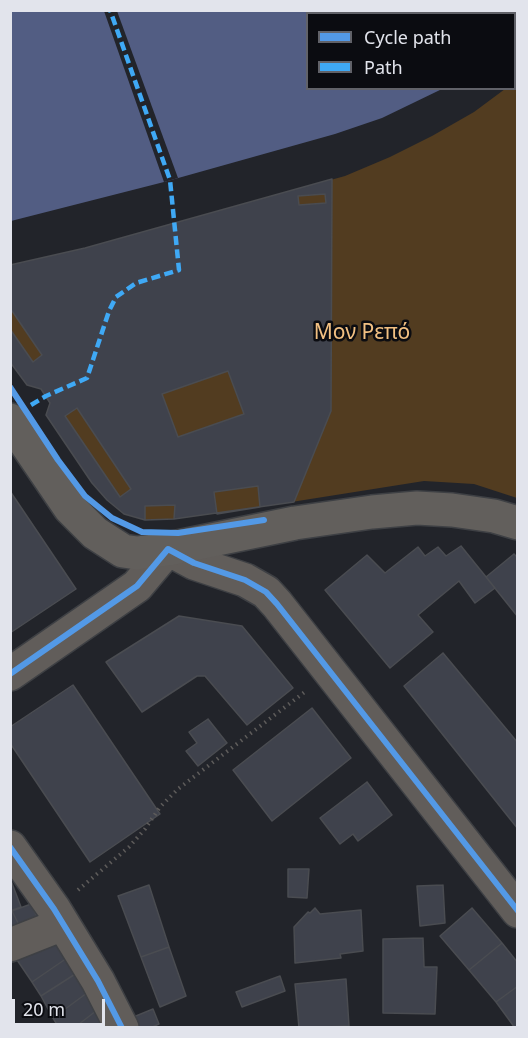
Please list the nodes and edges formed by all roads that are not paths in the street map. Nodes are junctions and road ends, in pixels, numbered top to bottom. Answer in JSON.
{"nodes":[{"id":1,"x":10,"y":420,"type":"edge"},
{"id":2,"x":518,"y":523,"type":"edge"},
{"id":3,"x":168,"y":549,"type":"junction"},
{"id":4,"x":10,"y":674,"type":"edge"},
{"id":5,"x":10,"y":847,"type":"edge"},
{"id":6,"x":518,"y":911,"type":"edge"},
{"id":7,"x":58,"y":917,"type":"junction"},
{"id":8,"x":10,"y":945,"type":"edge"},
{"id":9,"x":122,"y":1028,"type":"edge"}],
"edges":[{"from":1,"to":3,"type":"main road"},
{"from":2,"to":3,"type":"main road"},
{"from":3,"to":4,"type":"street"},
{"from":3,"to":6,"type":"street"},
{"from":5,"to":7,"type":"street"},
{"from":7,"to":8,"type":"street"},
{"from":7,"to":9,"type":"street"}]}
